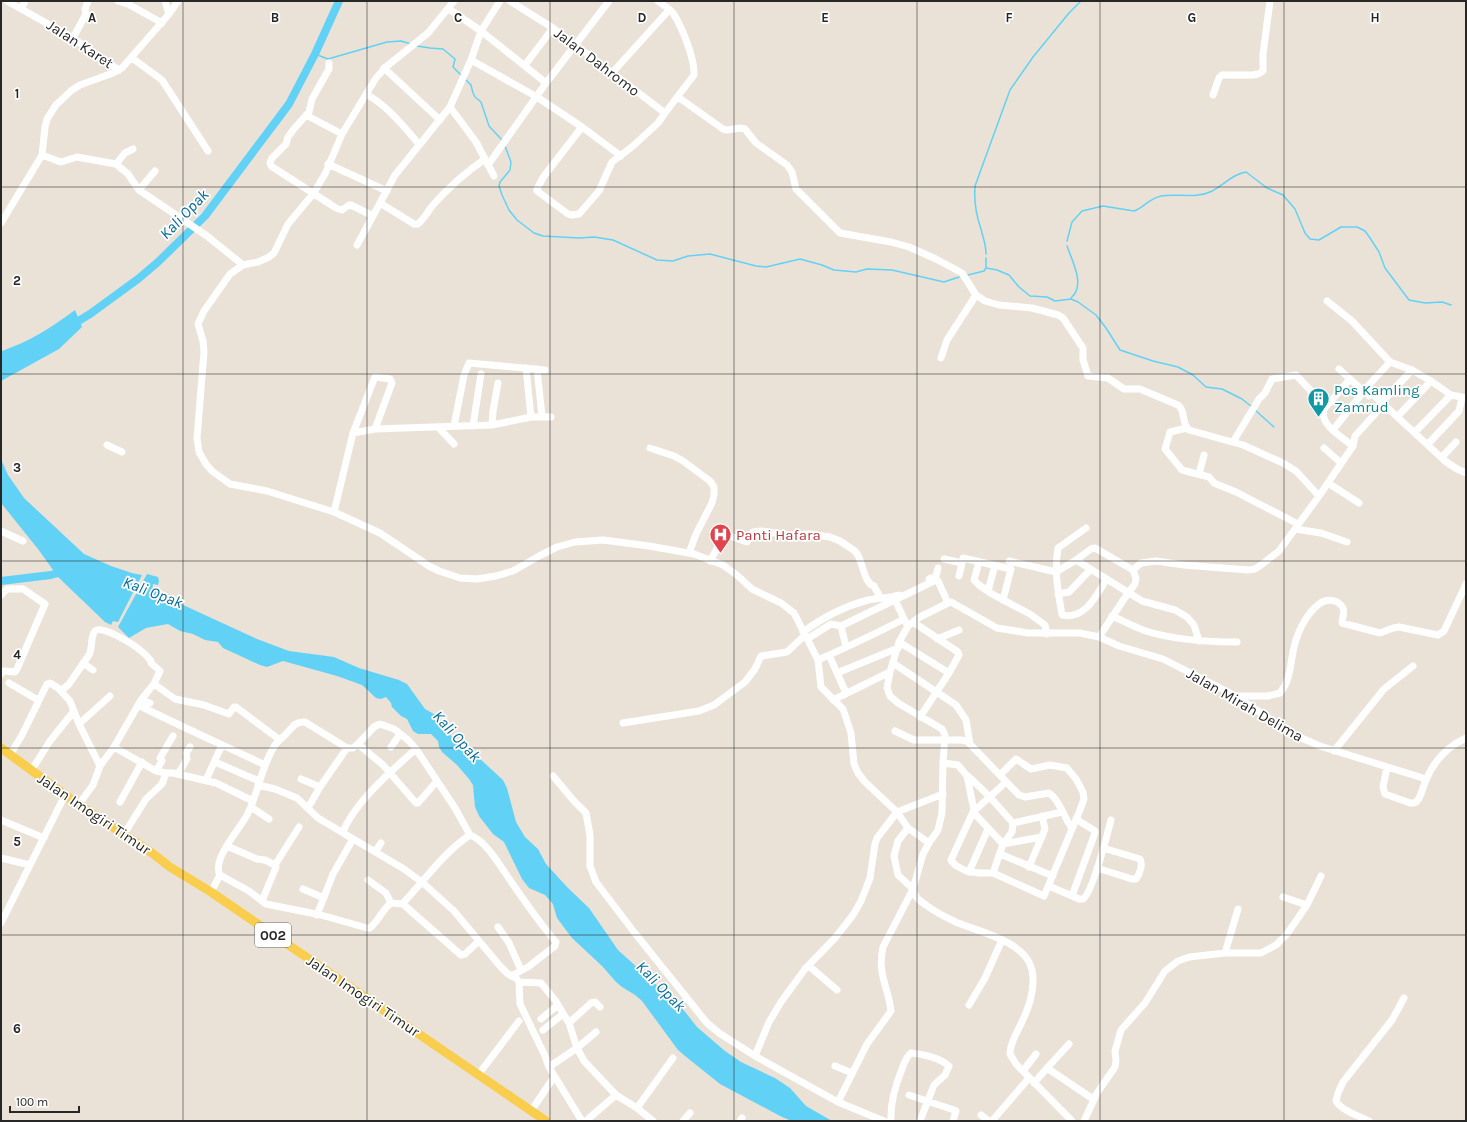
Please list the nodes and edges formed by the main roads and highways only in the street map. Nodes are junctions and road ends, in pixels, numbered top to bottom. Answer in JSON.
{"nodes":[{"id":1,"x":1,"y":748,"type":"edge"},
{"id":2,"x":546,"y":1121,"type":"edge"}],
"edges":[{"from":1,"to":2,"type":"main road","name":"Jalan Imogiri Timur","number":"002"}]}
